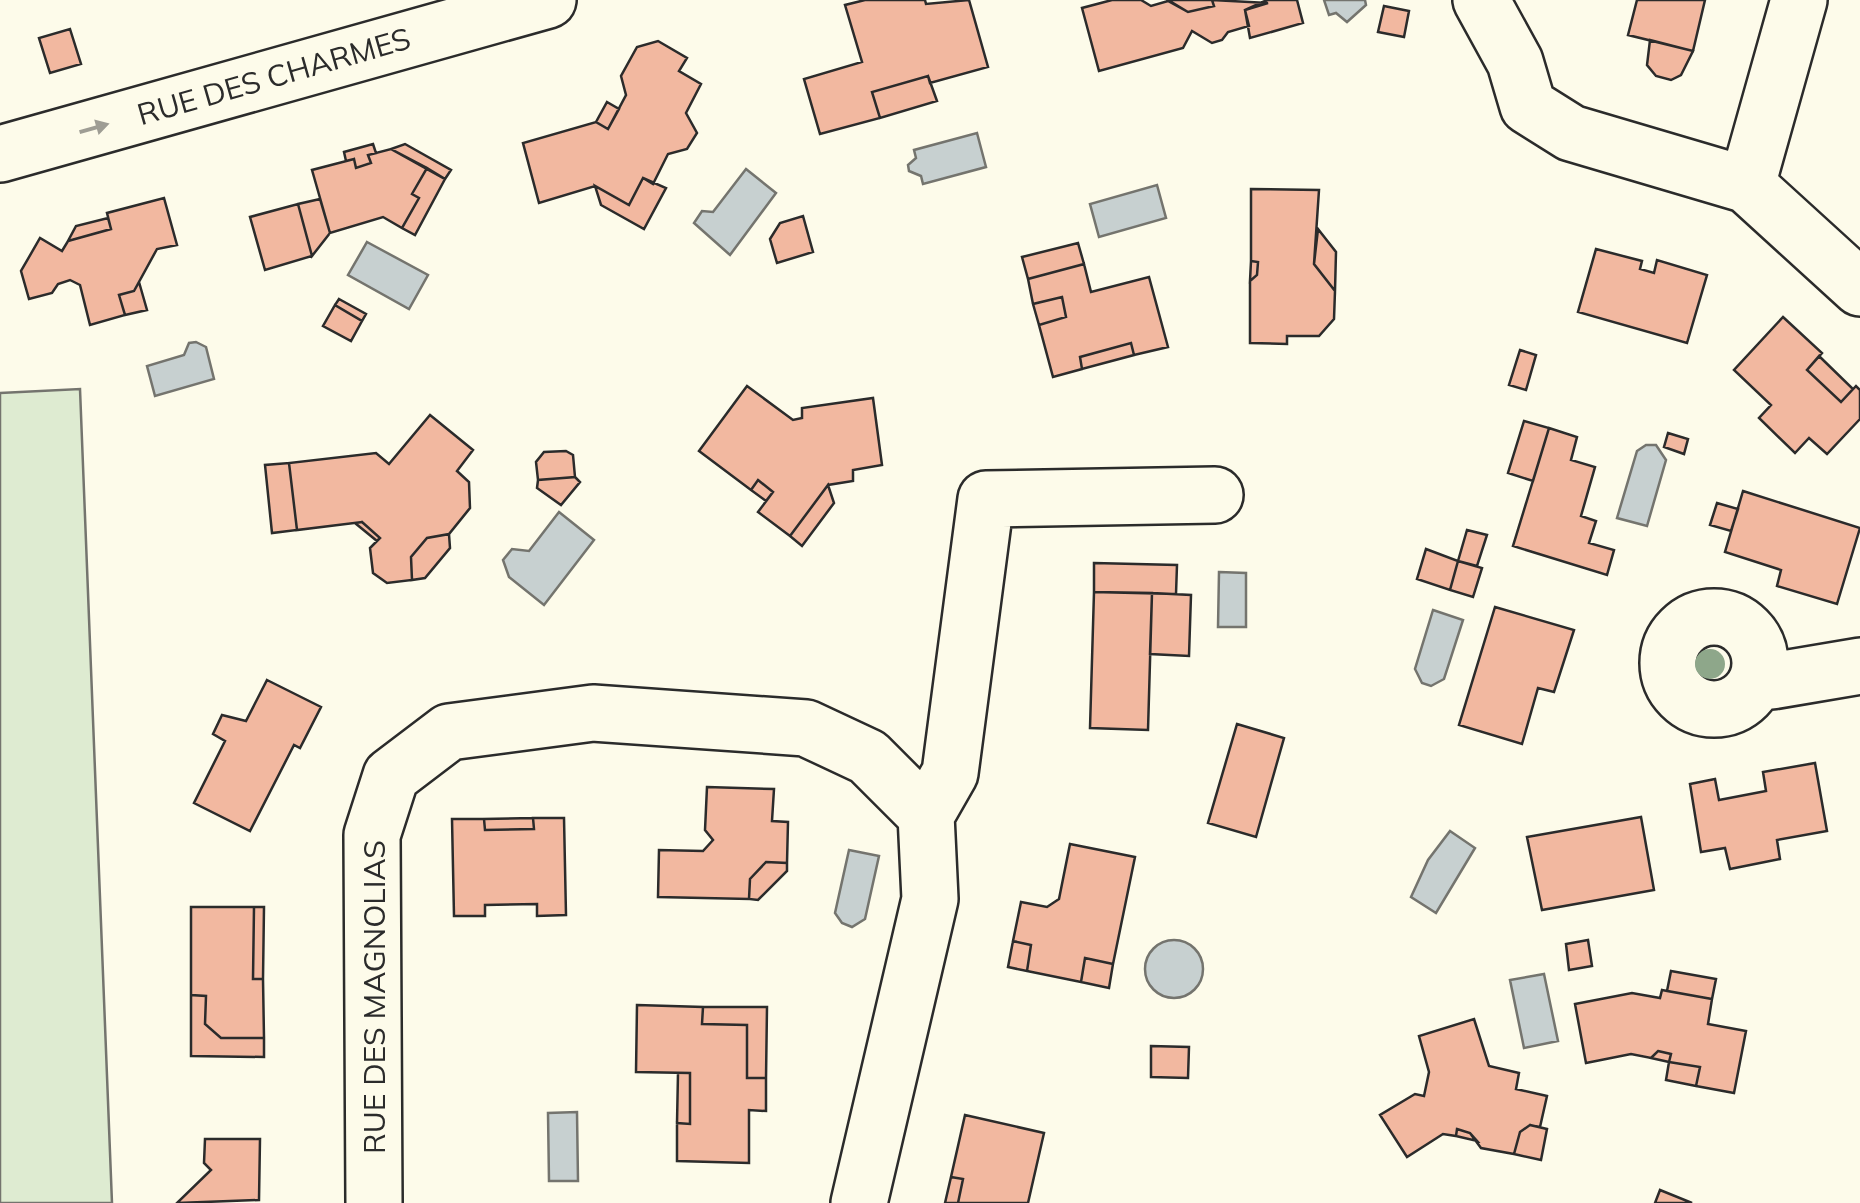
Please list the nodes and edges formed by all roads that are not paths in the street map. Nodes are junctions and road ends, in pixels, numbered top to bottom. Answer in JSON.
{"nodes":[{"id":1,"x":548,"y":0,"type":"edge"},
{"id":2,"x":1481,"y":0,"type":"edge"},
{"id":3,"x":1799,"y":0,"type":"edge"},
{"id":4,"x":0,"y":154,"type":"edge"},
{"id":5,"x":1747,"y":185,"type":"junction"},
{"id":6,"x":1860,"y":288,"type":"edge"},
{"id":7,"x":1216,"y":495,"type":"dead end"},
{"id":8,"x":1860,"y":666,"type":"edge"},
{"id":9,"x":1758,"y":679,"type":"dead end"},
{"id":10,"x":926,"y":815,"type":"junction"},
{"id":11,"x":374,"y":1203,"type":"edge"},
{"id":12,"x":859,"y":1203,"type":"edge"}],
"edges":[{"from":4,"to":1,"type":"street","name":"RUE DES CHARMES","one_way":true},
{"from":2,"to":5,"type":"street"},
{"from":3,"to":5,"type":"street"},
{"from":5,"to":6,"type":"street"},
{"from":7,"to":10,"type":"street"},
{"from":8,"to":9,"type":"street"},
{"from":10,"to":11,"type":"street","name":"RUE DES MAGNOLIAS"},
{"from":10,"to":12,"type":"street"}]}
